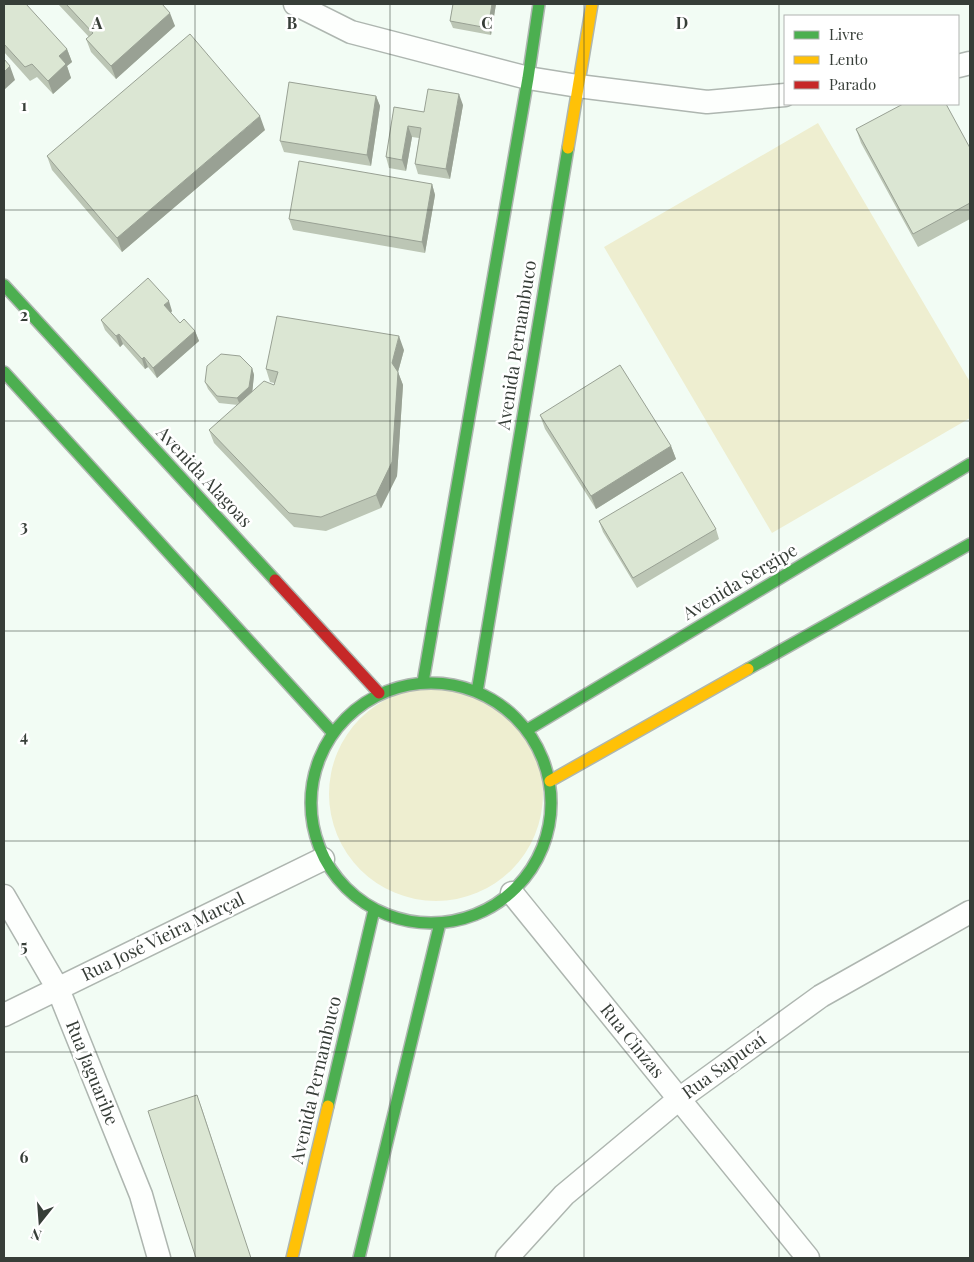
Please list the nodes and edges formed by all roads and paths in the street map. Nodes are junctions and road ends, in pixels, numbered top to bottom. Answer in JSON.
{"nodes":[{"id":1,"x":295,"y":4,"type":"edge"},
{"id":2,"x":539,"y":4,"type":"edge"},
{"id":3,"x":592,"y":4,"type":"edge"},
{"id":4,"x":528,"y":78,"type":"junction"},
{"id":5,"x":578,"y":86,"type":"junction"},
{"id":6,"x":784,"y":95,"type":"edge"},
{"id":7,"x":4,"y":285,"type":"edge"},
{"id":8,"x":4,"y":372,"type":"edge"},
{"id":9,"x":970,"y":464,"type":"edge"},
{"id":10,"x":970,"y":544,"type":"edge"},
{"id":11,"x":423,"y":682,"type":"junction"},
{"id":12,"x":477,"y":692,"type":"junction"},
{"id":13,"x":379,"y":694,"type":"junction"},
{"id":14,"x":527,"y":730,"type":"junction"},
{"id":15,"x":332,"y":732,"type":"junction"},
{"id":16,"x":550,"y":782,"type":"junction"},
{"id":17,"x":323,"y":859,"type":"junction"},
{"id":18,"x":512,"y":892,"type":"junction"},
{"id":19,"x":4,"y":896,"type":"edge"},
{"id":20,"x":374,"y":910,"type":"junction"},
{"id":21,"x":970,"y":912,"type":"edge"},
{"id":22,"x":440,"y":923,"type":"junction"},
{"id":23,"x":58,"y":989,"type":"junction"},
{"id":24,"x":4,"y":1015,"type":"edge"},
{"id":25,"x":679,"y":1099,"type":"junction"},
{"id":26,"x":159,"y":1258,"type":"edge"},
{"id":27,"x":292,"y":1258,"type":"edge"},
{"id":28,"x":358,"y":1258,"type":"edge"},
{"id":29,"x":507,"y":1258,"type":"edge"},
{"id":30,"x":808,"y":1258,"type":"edge"}],
"edges":[{"from":1,"to":4,"type":"street"},
{"from":2,"to":4,"type":"street","name":"Avenida Pernambuco"},
{"from":3,"to":5,"type":"street","name":"Avenida Pernambuco"},
{"from":4,"to":5,"type":"street"},
{"from":4,"to":11,"type":"street","name":"Avenida Pernambuco"},
{"from":5,"to":6,"type":"street"},
{"from":5,"to":12,"type":"street","name":"Avenida Pernambuco"},
{"from":7,"to":13,"type":"street","name":"Avenida Alagoas"},
{"from":8,"to":15,"type":"street"},
{"from":9,"to":14,"type":"street","name":"Avenida Sergipe"},
{"from":10,"to":16,"type":"street"},
{"from":11,"to":12,"type":"street"},
{"from":11,"to":13,"type":"street"},
{"from":12,"to":14,"type":"street"},
{"from":13,"to":15,"type":"street"},
{"from":14,"to":16,"type":"street"},
{"from":15,"to":17,"type":"street"},
{"from":16,"to":18,"type":"street"},
{"from":17,"to":20,"type":"street"},
{"from":17,"to":23,"type":"street","name":"Rua José Vieira Marçal"},
{"from":18,"to":22,"type":"street"},
{"from":18,"to":25,"type":"street","name":"Rua Cinzas"},
{"from":19,"to":23,"type":"street","name":"Rua Jaguaribe"},
{"from":20,"to":22,"type":"street"},
{"from":20,"to":27,"type":"street","name":"Avenida Pernambuco"},
{"from":21,"to":25,"type":"street","name":"Rua Sapucaí"},
{"from":22,"to":28,"type":"street"},
{"from":23,"to":24,"type":"street","name":"Rua José Vieira Marçal"},
{"from":23,"to":26,"type":"street","name":"Rua Jaguaribe"},
{"from":25,"to":29,"type":"street","name":"Rua Sapucaí"},
{"from":25,"to":30,"type":"street","name":"Rua Cinzas"}]}
